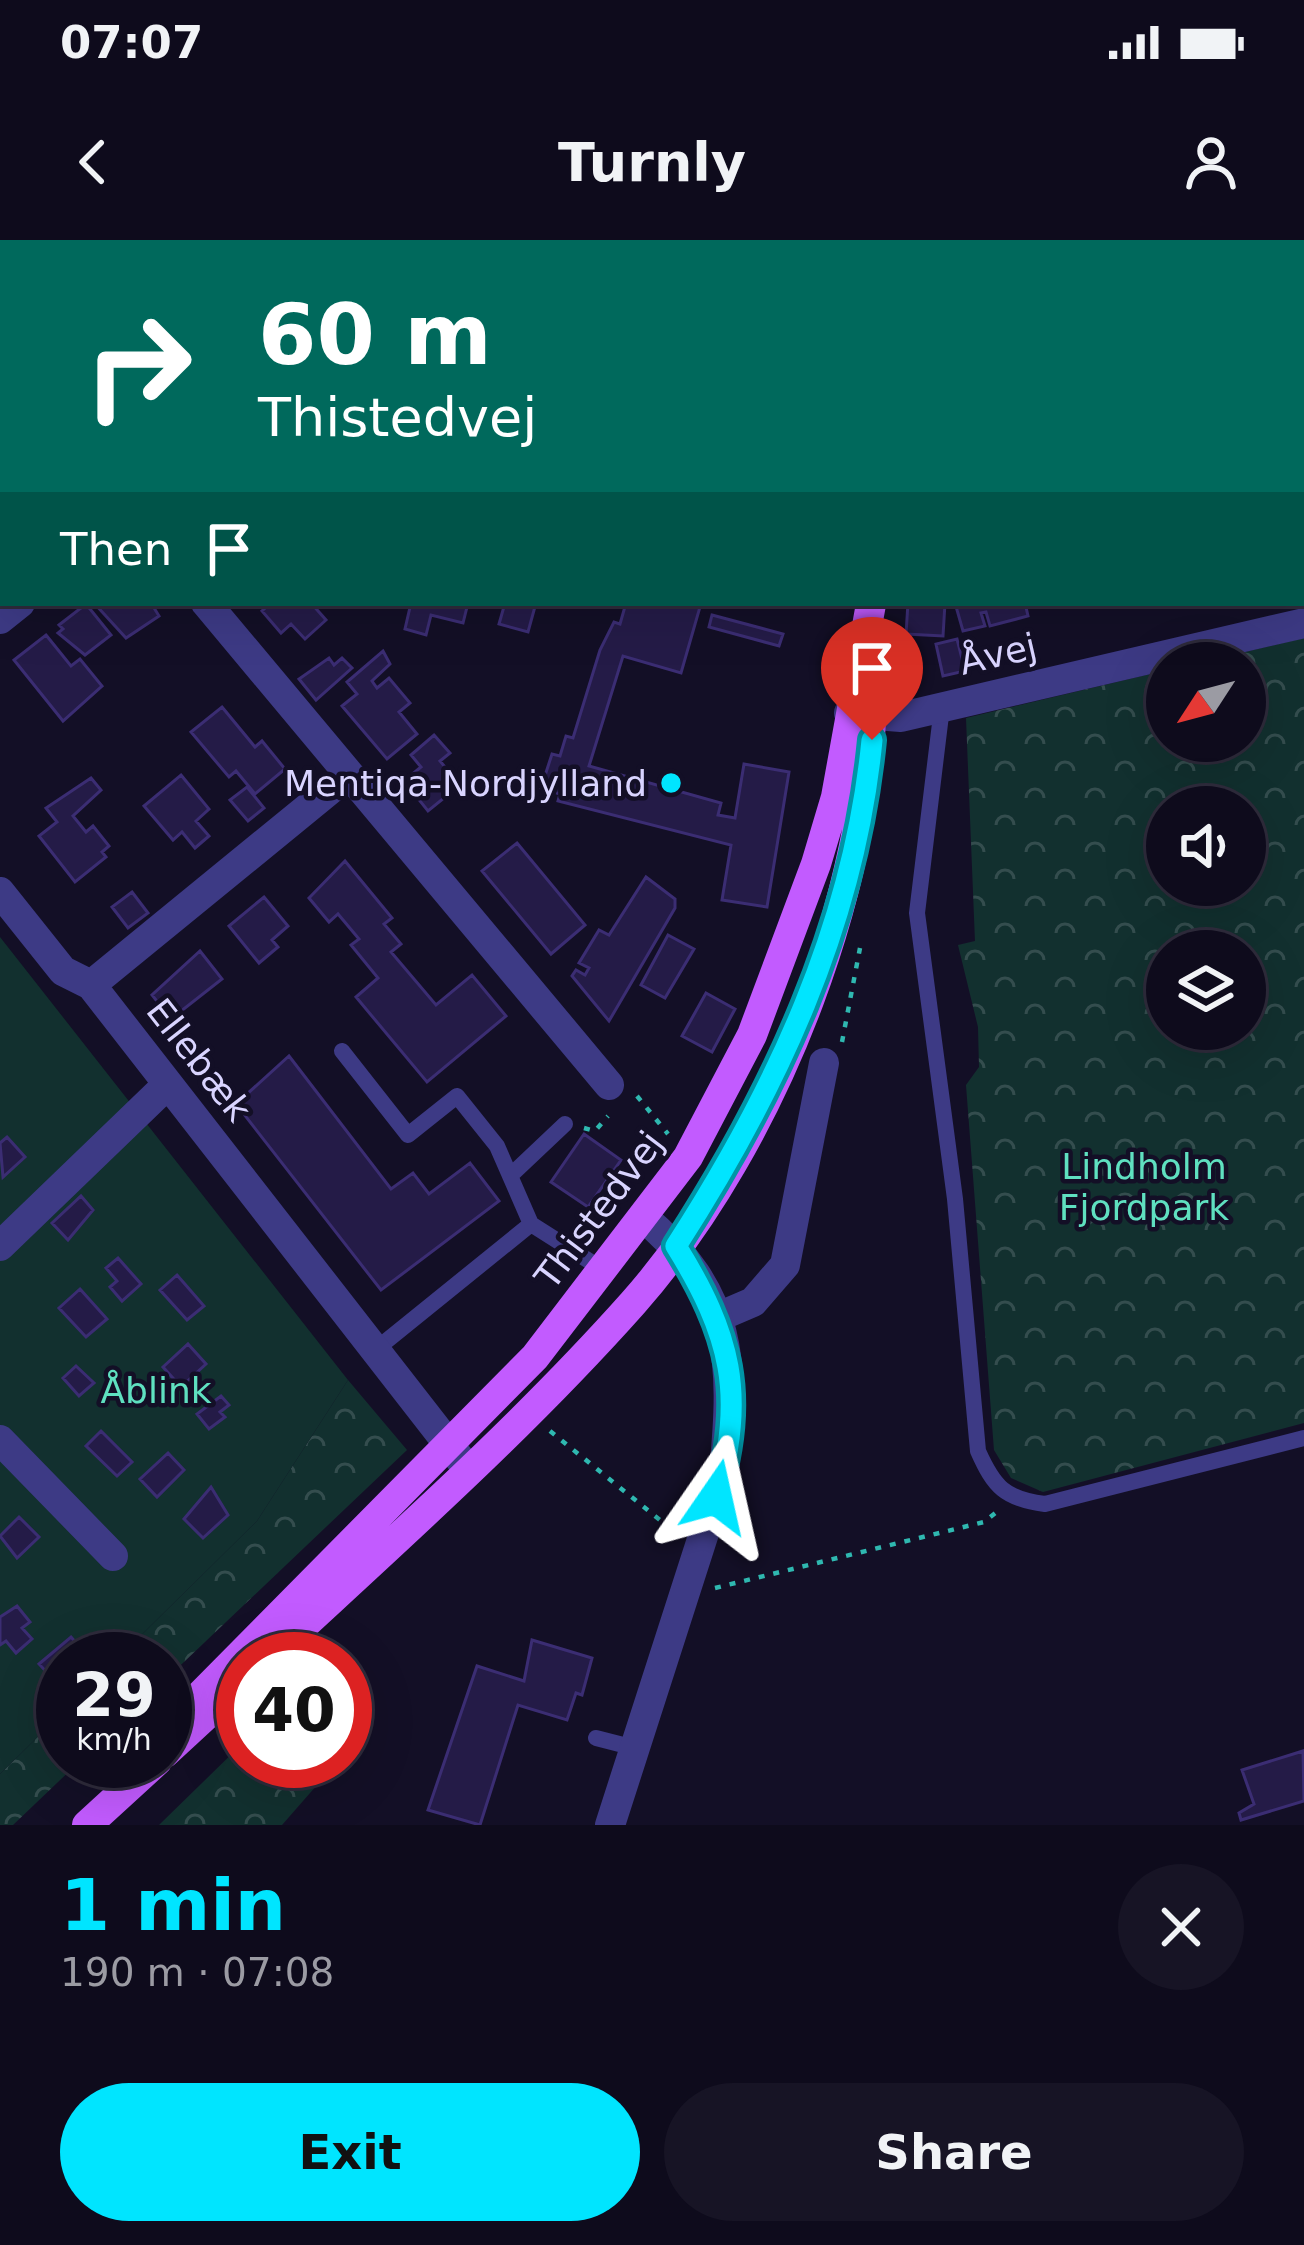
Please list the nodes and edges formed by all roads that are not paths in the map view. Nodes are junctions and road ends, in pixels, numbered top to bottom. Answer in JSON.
{"nodes":[{"id":1,"x":208,"y":606,"type":"edge"},
{"id":2,"x":870,"y":606,"type":"edge"},
{"id":3,"x":1304,"y":623,"type":"edge"},
{"id":4,"x":942,"y":707,"type":"junction"},
{"id":5,"x":862,"y":714,"type":"junction"},
{"id":6,"x":348,"y":775,"type":"junction"},
{"id":7,"x":0,"y":892,"type":"edge"},
{"id":8,"x":91,"y":985,"type":"junction"},
{"id":9,"x":342,"y":1051,"type":"dead end"},
{"id":10,"x":824,"y":1063,"type":"dead end"},
{"id":11,"x":168,"y":1084,"type":"junction"},
{"id":12,"x":614,"y":1094,"type":"road end"},
{"id":13,"x":565,"y":1124,"type":"road end"},
{"id":14,"x":510,"y":1176,"type":"junction"},
{"id":15,"x":643,"y":1217,"type":"junction"},
{"id":16,"x":531,"y":1224,"type":"junction"},
{"id":17,"x":0,"y":1246,"type":"edge"},
{"id":18,"x":676,"y":1246,"type":"junction"},
{"id":19,"x":605,"y":1270,"type":"junction"},
{"id":20,"x":718,"y":1318,"type":"junction"},
{"id":21,"x":374,"y":1351,"type":"junction"},
{"id":22,"x":1304,"y":1438,"type":"edge"},
{"id":23,"x":0,"y":1440,"type":"edge"},
{"id":24,"x":458,"y":1457,"type":"junction"},
{"id":25,"x":113,"y":1556,"type":"dead end"},
{"id":26,"x":293,"y":1632,"type":"edge"},
{"id":27,"x":192,"y":1705,"type":"edge"},
{"id":28,"x":216,"y":1706,"type":"edge"},
{"id":29,"x":192,"y":1728,"type":"edge"},
{"id":30,"x":596,"y":1738,"type":"dead end"},
{"id":31,"x":635,"y":1748,"type":"junction"},
{"id":32,"x":110,"y":1788,"type":"edge"},
{"id":33,"x":127,"y":1788,"type":"edge"},
{"id":34,"x":74,"y":1825,"type":"edge"},
{"id":35,"x":87,"y":1825,"type":"edge"},
{"id":36,"x":610,"y":1825,"type":"edge"}],
"edges":[{"from":1,"to":6,"type":"street"},
{"from":2,"to":5,"type":"main road","name":"Thistedvej"},
{"from":3,"to":4,"type":"street","name":"Åvej"},
{"from":4,"to":5,"type":"street","name":"Åvej"},
{"from":4,"to":22,"type":"lane"},
{"from":5,"to":15,"type":"main road","name":"Thistedvej"},
{"from":5,"to":18,"type":"main road","name":"Thistedvej"},
{"from":6,"to":8,"type":"street"},
{"from":6,"to":12,"type":"street"},
{"from":7,"to":8,"type":"street"},
{"from":8,"to":11,"type":"street","name":"Ellebæk"},
{"from":9,"to":14,"type":"lane"},
{"from":10,"to":20,"type":"street"},
{"from":11,"to":17,"type":"street"},
{"from":11,"to":21,"type":"street","name":"Ellebæk"},
{"from":13,"to":14,"type":"lane"},
{"from":14,"to":16,"type":"lane"},
{"from":15,"to":18,"type":"street"},
{"from":15,"to":19,"type":"main road","name":"Thistedvej"},
{"from":16,"to":19,"type":"lane"},
{"from":16,"to":21,"type":"lane"},
{"from":18,"to":20,"type":"street"},
{"from":18,"to":24,"type":"main road","name":"Thistedvej"},
{"from":19,"to":24,"type":"main road","name":"Thistedvej"},
{"from":20,"to":31,"type":"street"},
{"from":21,"to":24,"type":"street","name":"Ellebæk"},
{"from":23,"to":25,"type":"street"},
{"from":24,"to":26,"type":"main road","name":"Thistedvej"},
{"from":24,"to":27,"type":"main road","name":"Thistedvej"},
{"from":28,"to":29,"type":"main road"},
{"from":30,"to":31,"type":"lane"},
{"from":31,"to":36,"type":"street"},
{"from":32,"to":34,"type":"main road"},
{"from":33,"to":35,"type":"main road"}]}
